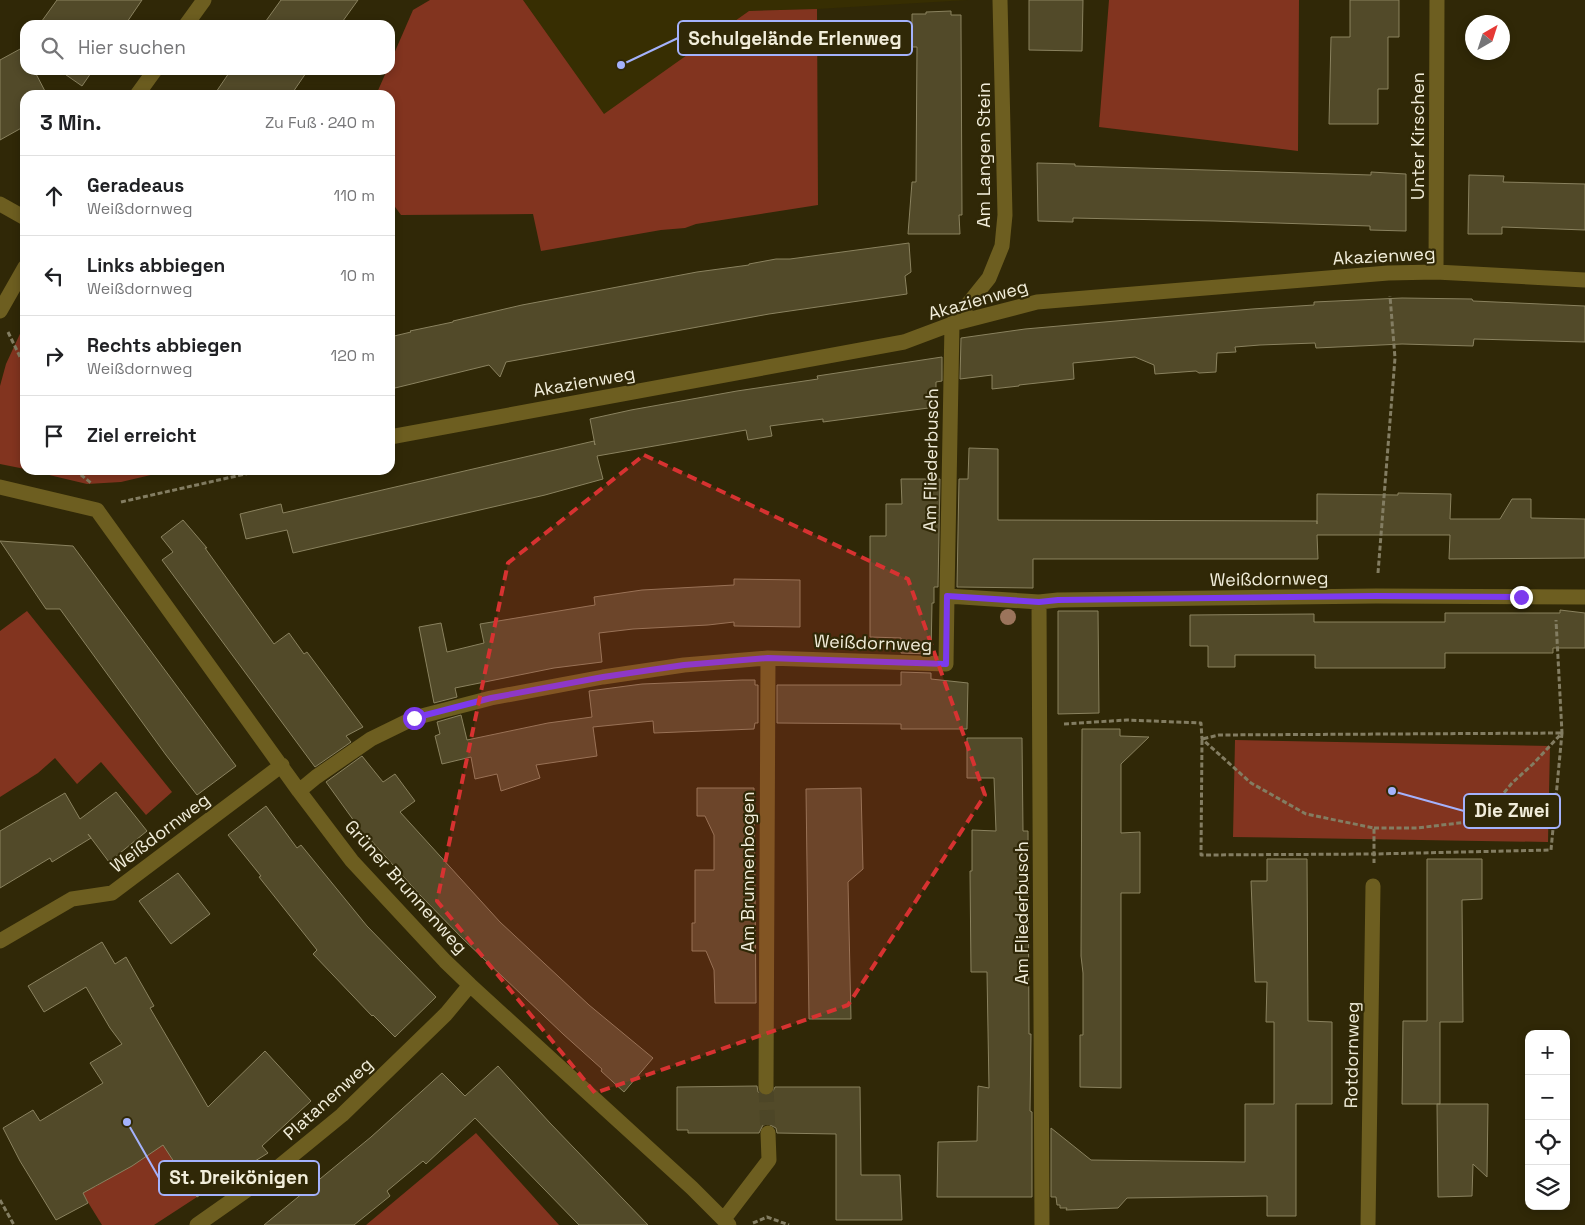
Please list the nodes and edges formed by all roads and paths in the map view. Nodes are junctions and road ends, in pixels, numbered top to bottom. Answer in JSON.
{"nodes":[{"id":1,"x":204,"y":0,"type":"edge"},
{"id":2,"x":1000,"y":0,"type":"edge"},
{"id":3,"x":1436,"y":0,"type":"edge"},
{"id":4,"x":190,"y":20,"type":"edge"},
{"id":5,"x":151,"y":75,"type":"edge"},
{"id":6,"x":141,"y":90,"type":"edge"},
{"id":7,"x":0,"y":204,"type":"edge"},
{"id":8,"x":20,"y":215,"type":"edge"},
{"id":9,"x":1436,"y":272,"type":"junction"},
{"id":10,"x":1388,"y":273,"type":"junction"},
{"id":11,"x":20,"y":278,"type":"edge"},
{"id":12,"x":1585,"y":280,"type":"edge"},
{"id":13,"x":2,"y":318,"type":"edge"},
{"id":14,"x":952,"y":324,"type":"junction"},
{"id":15,"x":20,"y":356,"type":"edge"},
{"id":16,"x":395,"y":436,"type":"edge"},
{"id":17,"x":241,"y":475,"type":"edge"},
{"id":18,"x":0,"y":487,"type":"edge"},
{"id":19,"x":96,"y":510,"type":"junction"},
{"id":20,"x":947,"y":596,"type":"junction"},
{"id":21,"x":1376,"y":596,"type":"junction"},
{"id":22,"x":1556,"y":597,"type":"junction"},
{"id":23,"x":1585,"y":597,"type":"edge"},
{"id":24,"x":1039,"y":602,"type":"junction"},
{"id":25,"x":768,"y":658,"type":"junction"},
{"id":26,"x":1040,"y":725,"type":"junction"},
{"id":27,"x":1562,"y":733,"type":"junction"},
{"id":28,"x":1202,"y":739,"type":"junction"},
{"id":29,"x":282,"y":765,"type":"junction"},
{"id":30,"x":299,"y":791,"type":"junction"},
{"id":31,"x":1374,"y":828,"type":"junction"},
{"id":32,"x":1374,"y":854,"type":"junction"},
{"id":33,"x":1373,"y":886,"type":"joint"},
{"id":34,"x":0,"y":941,"type":"edge"},
{"id":35,"x":470,"y":985,"type":"junction"},
{"id":36,"x":766,"y":1087,"type":"tunnel mouth"},
{"id":37,"x":768,"y":1133,"type":"tunnel mouth"},
{"id":38,"x":0,"y":1200,"type":"edge"},
{"id":39,"x":726,"y":1222,"type":"edge"},
{"id":40,"x":14,"y":1225,"type":"edge"},
{"id":41,"x":197,"y":1225,"type":"edge"},
{"id":42,"x":750,"y":1225,"type":"edge"},
{"id":43,"x":789,"y":1225,"type":"edge"},
{"id":44,"x":1042,"y":1225,"type":"edge"},
{"id":45,"x":1368,"y":1225,"type":"edge"}],
"edges":[{"from":1,"to":4,"type":"street"},
{"from":2,"to":14,"type":"street","name":"Am Langen Stein"},
{"from":3,"to":9,"type":"street","name":"Unter Kirschen"},
{"from":5,"to":6,"type":"street"},
{"from":7,"to":8,"type":"street"},
{"from":9,"to":10,"type":"street","name":"Akazienweg"},
{"from":9,"to":12,"type":"street","name":"Akazienweg"},
{"from":10,"to":14,"type":"street","name":"Akazienweg"},
{"from":10,"to":21,"type":"path"},
{"from":11,"to":13,"type":"street"},
{"from":13,"to":15,"type":"path"},
{"from":14,"to":16,"type":"street","name":"Akazienweg"},
{"from":14,"to":20,"type":"street","name":"Am Fliederbusch"},
{"from":17,"to":19,"type":"path"},
{"from":18,"to":19,"type":"street"},
{"from":19,"to":29,"type":"street","name":"Grüner Brunnenweg"},
{"from":20,"to":24,"type":"street","name":"Weißdornweg"},
{"from":20,"to":25,"type":"street","name":"Weißdornweg"},
{"from":21,"to":22,"type":"street","name":"Weißdornweg"},
{"from":21,"to":24,"type":"street","name":"Weißdornweg"},
{"from":22,"to":23,"type":"street","name":"Weißdornweg"},
{"from":22,"to":27,"type":"path"},
{"from":24,"to":26,"type":"street","name":"Am Fliederbusch"},
{"from":25,"to":30,"type":"street","name":"Weißdornweg"},
{"from":25,"to":36,"type":"street","name":"Am Brunnenbogen"},
{"from":26,"to":28,"type":"path"},
{"from":26,"to":44,"type":"street","name":"Am Fliederbusch"},
{"from":27,"to":28,"type":"path"},
{"from":27,"to":31,"type":"path"},
{"from":27,"to":32,"type":"path"},
{"from":28,"to":31,"type":"path"},
{"from":28,"to":32,"type":"path"},
{"from":29,"to":30,"type":"street","name":"Grüner Brunnenweg"},
{"from":29,"to":34,"type":"street","name":"Weißdornweg"},
{"from":30,"to":35,"type":"street","name":"Grüner Brunnenweg"},
{"from":31,"to":32,"type":"path"},
{"from":32,"to":33,"type":"path"},
{"from":33,"to":45,"type":"street","name":"Rotdornweg"},
{"from":35,"to":39,"type":"street","name":"Grüner Brunnenweg"},
{"from":35,"to":41,"type":"street","name":"Platanenweg"},
{"from":37,"to":39,"type":"street"},
{"from":38,"to":40,"type":"path"},
{"from":42,"to":43,"type":"path"}]}
